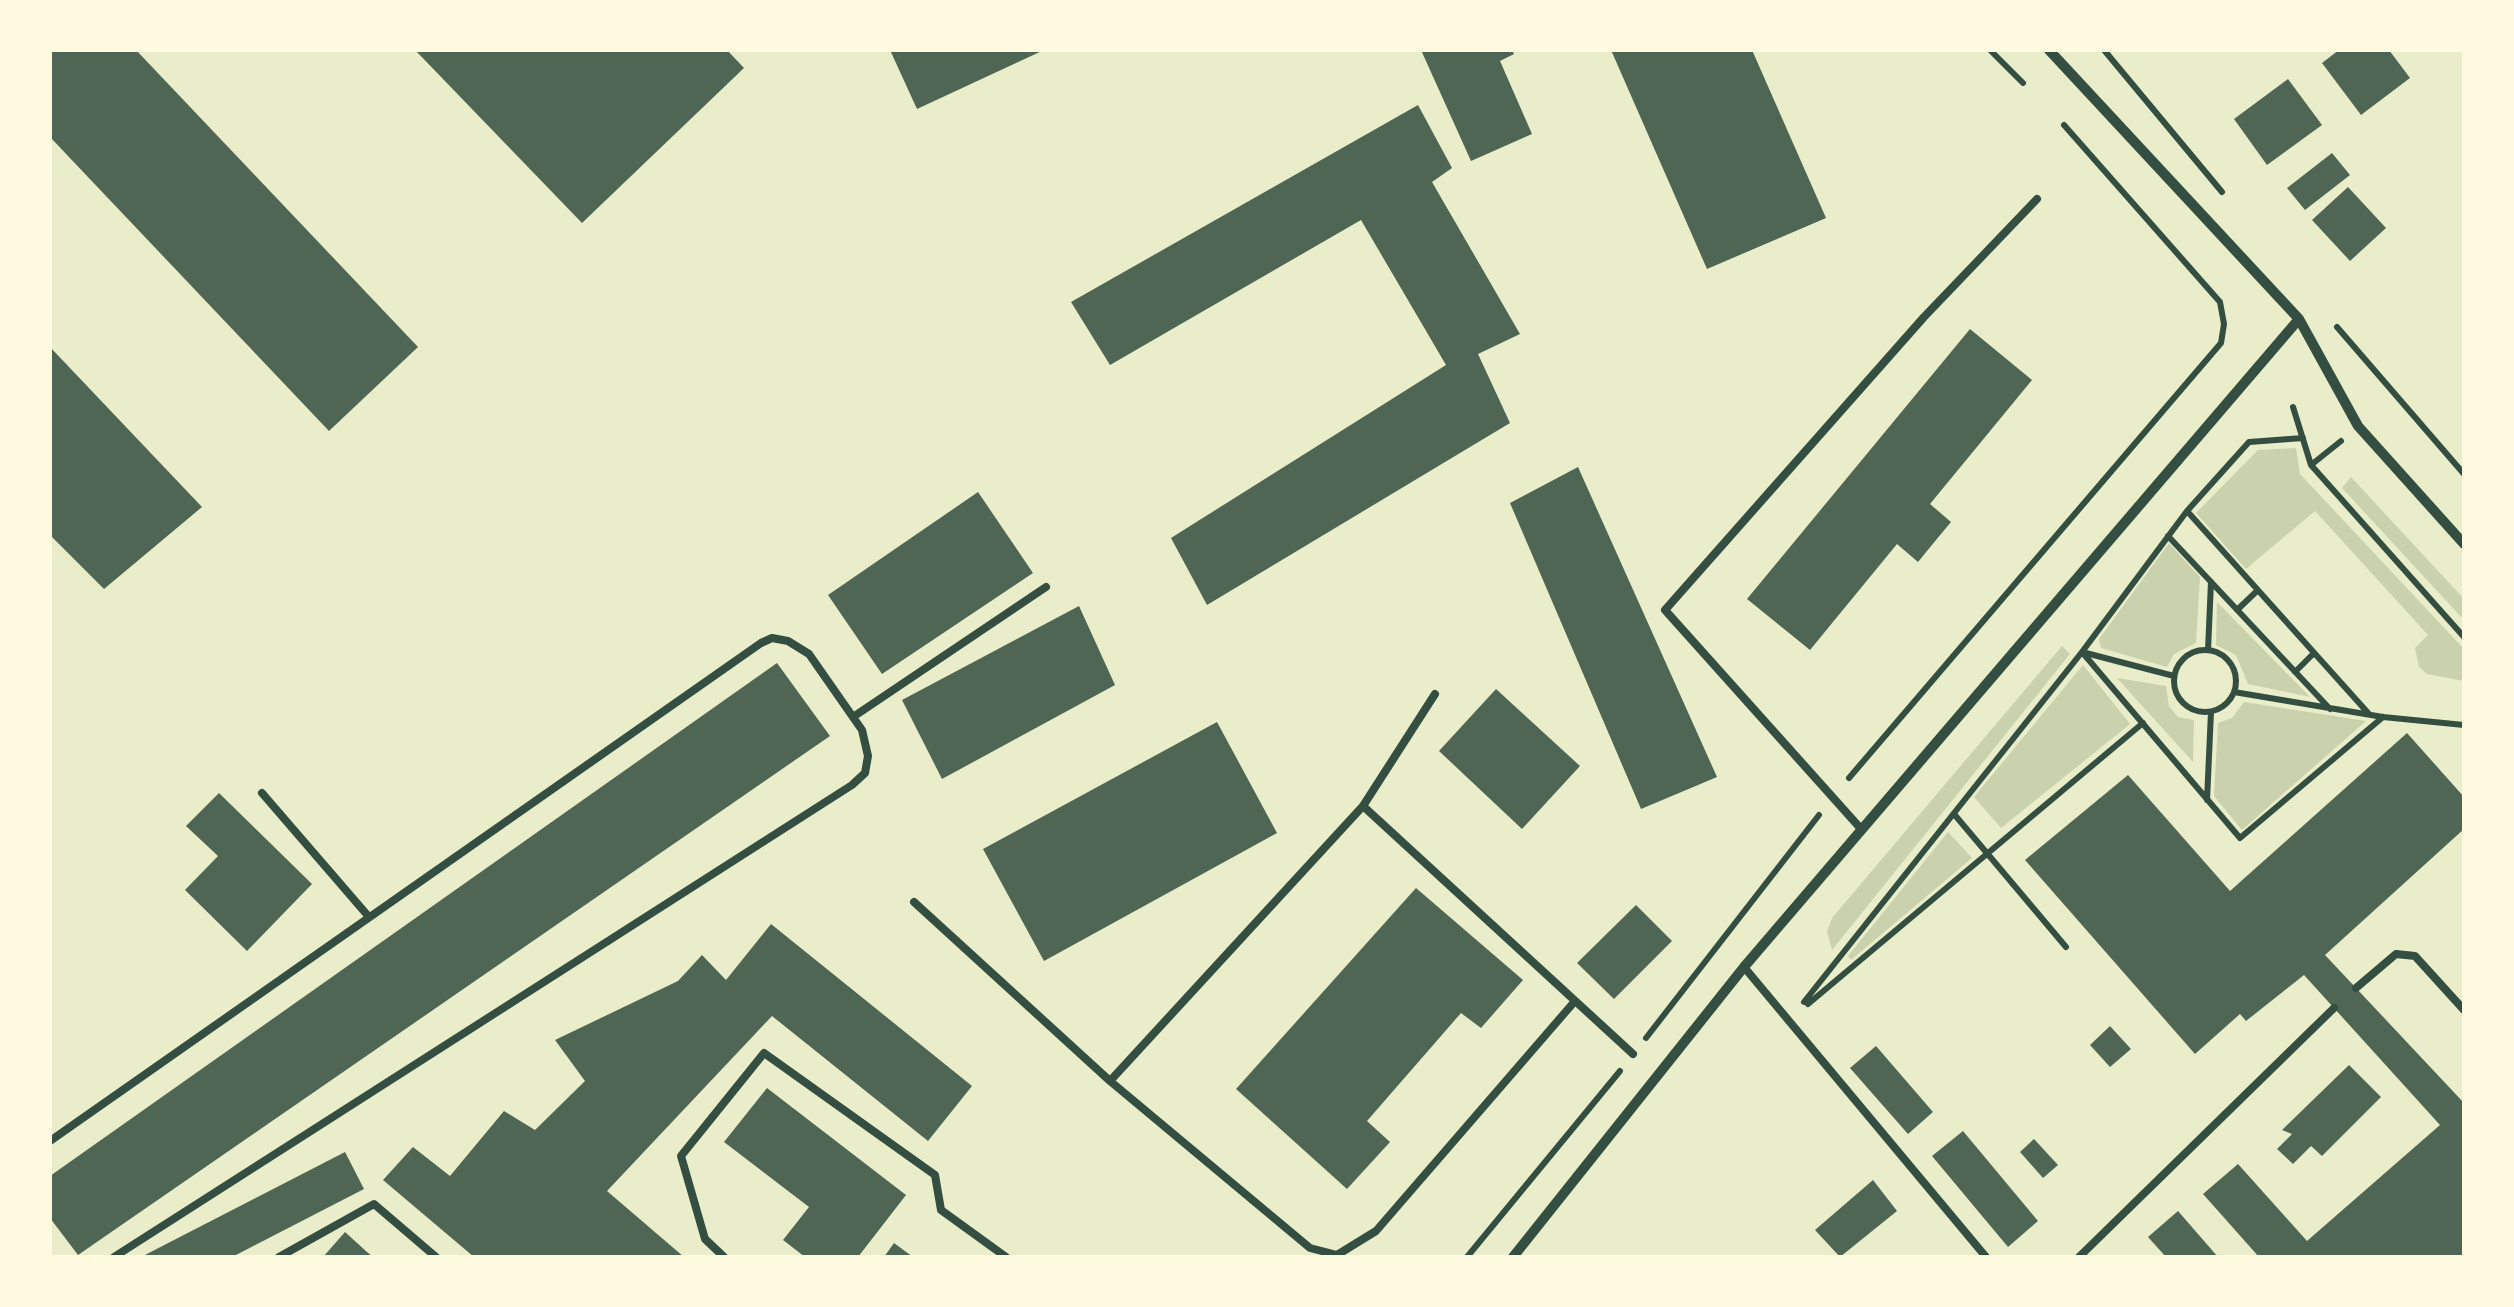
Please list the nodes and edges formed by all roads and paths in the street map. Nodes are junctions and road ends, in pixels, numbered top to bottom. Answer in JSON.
{"nodes":[{"id":1,"x":1990,"y":50,"type":"edge"},
{"id":2,"x":2049,"y":50,"type":"edge"},
{"id":3,"x":2023,"y":83,"type":"dead end"},
{"id":4,"x":2064,"y":126,"type":"dead end"},
{"id":5,"x":2037,"y":198,"type":"dead end"},
{"id":6,"x":2299,"y":319,"type":"junction"},
{"id":7,"x":2293,"y":407,"type":"dead end"},
{"id":8,"x":2356,"y":430,"type":"dead end"},
{"id":9,"x":2302,"y":438,"type":"junction"},
{"id":10,"x":2311,"y":466,"type":"junction"},
{"id":11,"x":2187,"y":511,"type":"junction"},
{"id":12,"x":2168,"y":536,"type":"junction"},
{"id":13,"x":2464,"y":544,"type":"edge"},
{"id":14,"x":2211,"y":581,"type":"junction"},
{"id":15,"x":1046,"y":587,"type":"dead end"},
{"id":16,"x":2258,"y":590,"type":"junction"},
{"id":17,"x":2237,"y":610,"type":"junction"},
{"id":18,"x":2464,"y":636,"type":"edge"},
{"id":19,"x":2208,"y":650,"type":"junction"},
{"id":20,"x":2082,"y":652,"type":"junction"},
{"id":21,"x":2314,"y":652,"type":"junction"},
{"id":22,"x":2295,"y":672,"type":"junction"},
{"id":23,"x":2174,"y":676,"type":"junction"},
{"id":24,"x":2234,"y":692,"type":"junction"},
{"id":25,"x":1435,"y":694,"type":"dead end"},
{"id":26,"x":2330,"y":709,"type":"junction"},
{"id":27,"x":2211,"y":712,"type":"junction"},
{"id":28,"x":2369,"y":714,"type":"junction"},
{"id":29,"x":2383,"y":717,"type":"junction"},
{"id":30,"x":853,"y":718,"type":"junction"},
{"id":31,"x":2143,"y":724,"type":"junction"},
{"id":32,"x":2464,"y":724,"type":"edge"},
{"id":33,"x":262,"y":793,"type":"dead end"},
{"id":34,"x":1832,"y":798,"type":"junction"},
{"id":35,"x":2207,"y":800,"type":"junction"},
{"id":36,"x":1363,"y":806,"type":"junction"},
{"id":37,"x":1954,"y":814,"type":"junction"},
{"id":38,"x":1862,"y":830,"type":"junction"},
{"id":39,"x":1989,"y":853,"type":"junction"},
{"id":40,"x":914,"y":902,"type":"dead end"},
{"id":41,"x":370,"y":917,"type":"junction"},
{"id":42,"x":2066,"y":946,"type":"dead end"},
{"id":43,"x":1744,"y":967,"type":"junction"},
{"id":44,"x":2356,"y":988,"type":"dead end"},
{"id":45,"x":1575,"y":1001,"type":"junction"},
{"id":46,"x":2334,"y":1008,"type":"dead end"},
{"id":47,"x":2464,"y":1010,"type":"edge"},
{"id":48,"x":1789,"y":1020,"type":"junction"},
{"id":49,"x":1633,"y":1054,"type":"junction"},
{"id":50,"x":1110,"y":1081,"type":"junction"},
{"id":51,"x":50,"y":1140,"type":"edge"},
{"id":52,"x":114,"y":1257,"type":"edge"},
{"id":53,"x":279,"y":1257,"type":"edge"},
{"id":54,"x":436,"y":1257,"type":"edge"},
{"id":55,"x":724,"y":1257,"type":"edge"},
{"id":56,"x":1006,"y":1257,"type":"edge"},
{"id":57,"x":1467,"y":1257,"type":"edge"},
{"id":58,"x":1512,"y":1257,"type":"edge"},
{"id":59,"x":1986,"y":1257,"type":"edge"},
{"id":60,"x":2079,"y":1257,"type":"edge"}],
"edges":[{"from":1,"to":3,"type":"path"},
{"from":2,"to":6,"type":"street"},
{"from":4,"to":34,"type":"path"},
{"from":5,"to":34,"type":"lane"},
{"from":6,"to":13,"type":"street"},
{"from":6,"to":38,"type":"street"},
{"from":7,"to":9,"type":"path"},
{"from":8,"to":10,"type":"path"},
{"from":9,"to":10,"type":"path"},
{"from":9,"to":11,"type":"path"},
{"from":10,"to":18,"type":"path"},
{"from":11,"to":12,"type":"path"},
{"from":11,"to":16,"type":"path"},
{"from":12,"to":14,"type":"path"},
{"from":12,"to":20,"type":"path"},
{"from":14,"to":17,"type":"path"},
{"from":14,"to":19,"type":"path"},
{"from":15,"to":30,"type":"lane"},
{"from":16,"to":17,"type":"path"},
{"from":16,"to":21,"type":"path"},
{"from":17,"to":22,"type":"path"},
{"from":19,"to":23,"type":"path"},
{"from":19,"to":24,"type":"path"},
{"from":20,"to":23,"type":"path"},
{"from":20,"to":31,"type":"path"},
{"from":20,"to":37,"type":"path"},
{"from":21,"to":22,"type":"path"},
{"from":21,"to":28,"type":"path"},
{"from":22,"to":26,"type":"path"},
{"from":23,"to":27,"type":"path"},
{"from":24,"to":26,"type":"path"},
{"from":24,"to":27,"type":"path"},
{"from":25,"to":36,"type":"lane"},
{"from":26,"to":28,"type":"path"},
{"from":27,"to":35,"type":"path"},
{"from":28,"to":29,"type":"path"},
{"from":29,"to":32,"type":"path"},
{"from":29,"to":35,"type":"path"},
{"from":30,"to":41,"type":"lane"},
{"from":30,"to":52,"type":"lane"},
{"from":31,"to":35,"type":"path"},
{"from":31,"to":39,"type":"path"},
{"from":33,"to":41,"type":"lane"},
{"from":34,"to":38,"type":"lane"},
{"from":34,"to":49,"type":"path"},
{"from":36,"to":45,"type":"lane"},
{"from":36,"to":50,"type":"lane"},
{"from":37,"to":39,"type":"path"},
{"from":37,"to":48,"type":"path"},
{"from":38,"to":43,"type":"street"},
{"from":39,"to":42,"type":"path"},
{"from":39,"to":48,"type":"path"},
{"from":40,"to":50,"type":"lane"},
{"from":41,"to":51,"type":"lane"},
{"from":43,"to":48,"type":"lane"},
{"from":43,"to":58,"type":"street"},
{"from":44,"to":47,"type":"lane"},
{"from":45,"to":49,"type":"lane"},
{"from":45,"to":50,"type":"lane"},
{"from":46,"to":60,"type":"lane"},
{"from":48,"to":59,"type":"lane"},
{"from":49,"to":57,"type":"path"},
{"from":53,"to":54,"type":"lane"},
{"from":55,"to":56,"type":"lane"}]}
